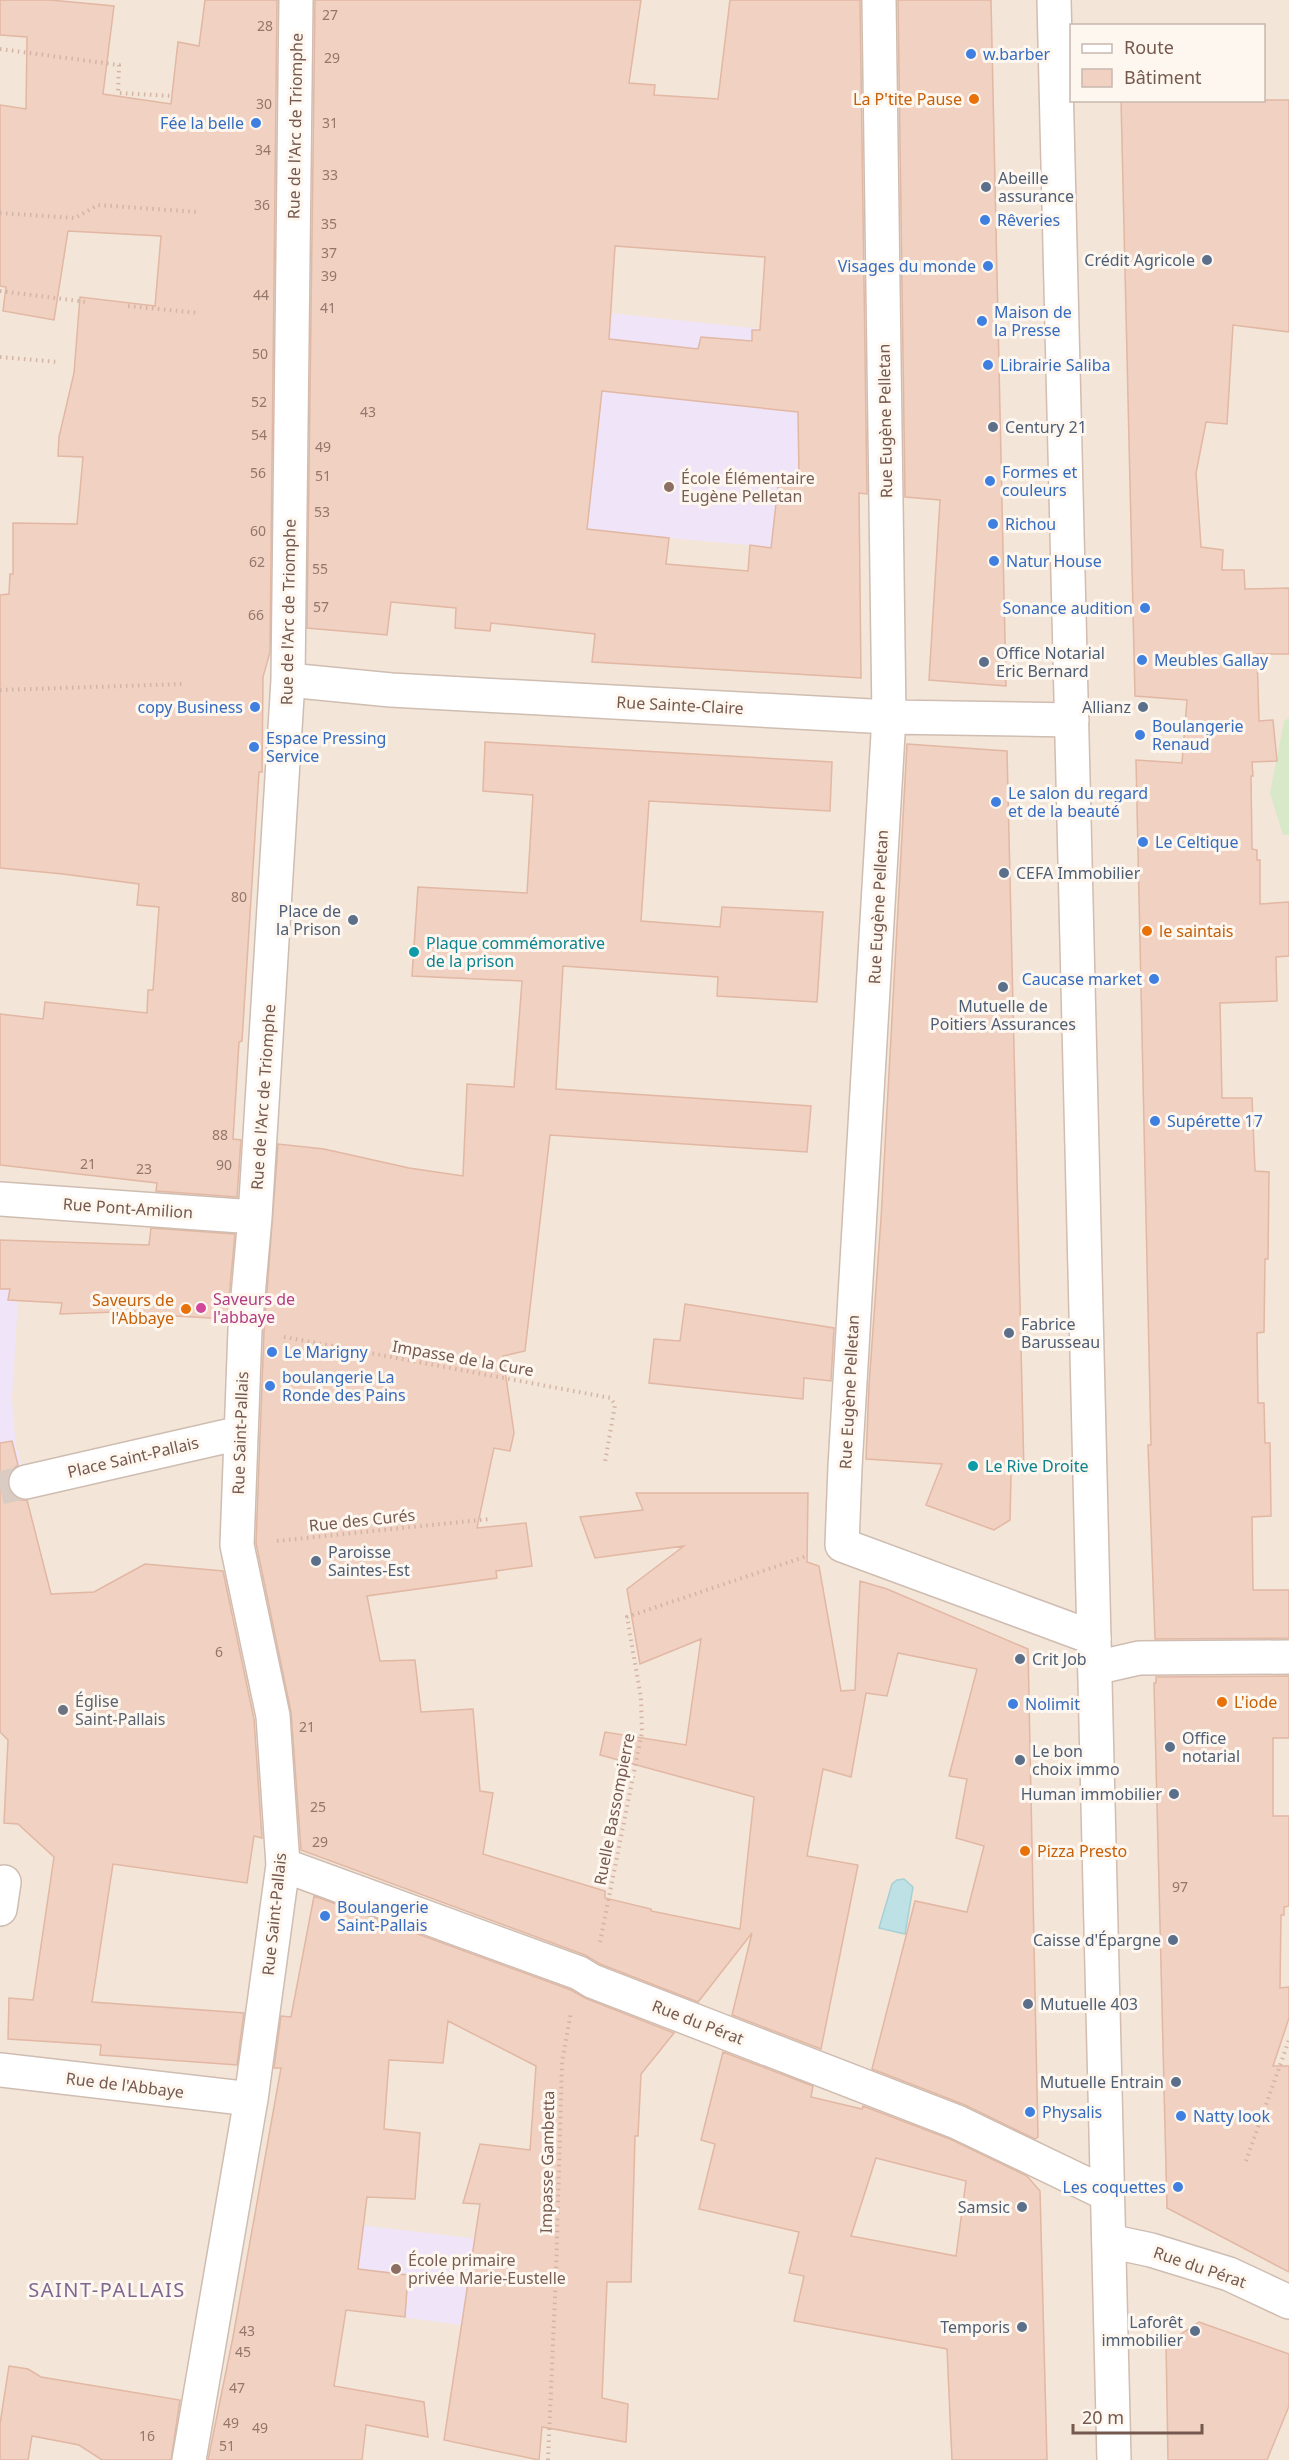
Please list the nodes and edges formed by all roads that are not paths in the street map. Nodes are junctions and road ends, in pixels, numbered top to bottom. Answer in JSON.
{"nodes":[{"id":1,"x":296,"y":0,"type":"edge"},
{"id":2,"x":879,"y":0,"type":"edge"},
{"id":3,"x":1054,"y":0,"type":"edge"},
{"id":4,"x":288,"y":680,"type":"junction"},
{"id":5,"x":889,"y":717,"type":"junction"},
{"id":6,"x":1072,"y":720,"type":"junction"},
{"id":7,"x":0,"y":1199,"type":"edge"},
{"id":8,"x":255,"y":1217,"type":"junction"},
{"id":9,"x":245,"y":1330,"type":"joint"},
{"id":10,"x":240,"y":1432,"type":"junction"},
{"id":11,"x":26,"y":1482,"type":"tunnel mouth"},
{"id":12,"x":1095,"y":1653,"type":"junction"},
{"id":13,"x":1289,"y":1656,"type":"edge"},
{"id":14,"x":283,"y":1865,"type":"junction"},
{"id":15,"x":0,"y":2070,"type":"edge"},
{"id":16,"x":251,"y":2099,"type":"junction"},
{"id":17,"x":1107,"y":2194,"type":"junction"},
{"id":18,"x":1109,"y":2241,"type":"junction"},
{"id":19,"x":1289,"y":2302,"type":"edge"},
{"id":20,"x":189,"y":2460,"type":"edge"},
{"id":21,"x":1114,"y":2460,"type":"edge"}],
"edges":[{"from":1,"to":4,"type":"street","name":"Rue de l'Arc de Triomphe"},
{"from":2,"to":5,"type":"street","name":"Rue Eugène Pelletan"},
{"from":3,"to":6,"type":"street"},
{"from":4,"to":5,"type":"street","name":"Rue Sainte-Claire"},
{"from":4,"to":8,"type":"street","name":"Rue de l'Arc de Triomphe"},
{"from":5,"to":6,"type":"street","name":"Rue Sainte-Claire"},
{"from":5,"to":12,"type":"street","name":"Rue Eugène Pelletan"},
{"from":6,"to":12,"type":"street"},
{"from":7,"to":8,"type":"street","name":"Rue Pont-Amilion"},
{"from":8,"to":9,"type":"street","name":"Rue de l'Arc de Triomphe"},
{"from":9,"to":10,"type":"street","name":"Rue Saint-Pallais"},
{"from":10,"to":11,"type":"street","name":"Place Saint-Pallais"},
{"from":10,"to":14,"type":"street","name":"Rue Saint-Pallais"},
{"from":12,"to":13,"type":"street"},
{"from":12,"to":17,"type":"street"},
{"from":14,"to":16,"type":"street","name":"Rue Saint-Pallais"},
{"from":14,"to":17,"type":"street","name":"Rue du Pérat"},
{"from":15,"to":16,"type":"street","name":"Rue de l'Abbaye"},
{"from":16,"to":20,"type":"street","name":"Rue Saint-Pallais"},
{"from":17,"to":18,"type":"street"},
{"from":18,"to":19,"type":"street","name":"Rue du Pérat"},
{"from":18,"to":21,"type":"street"}]}
